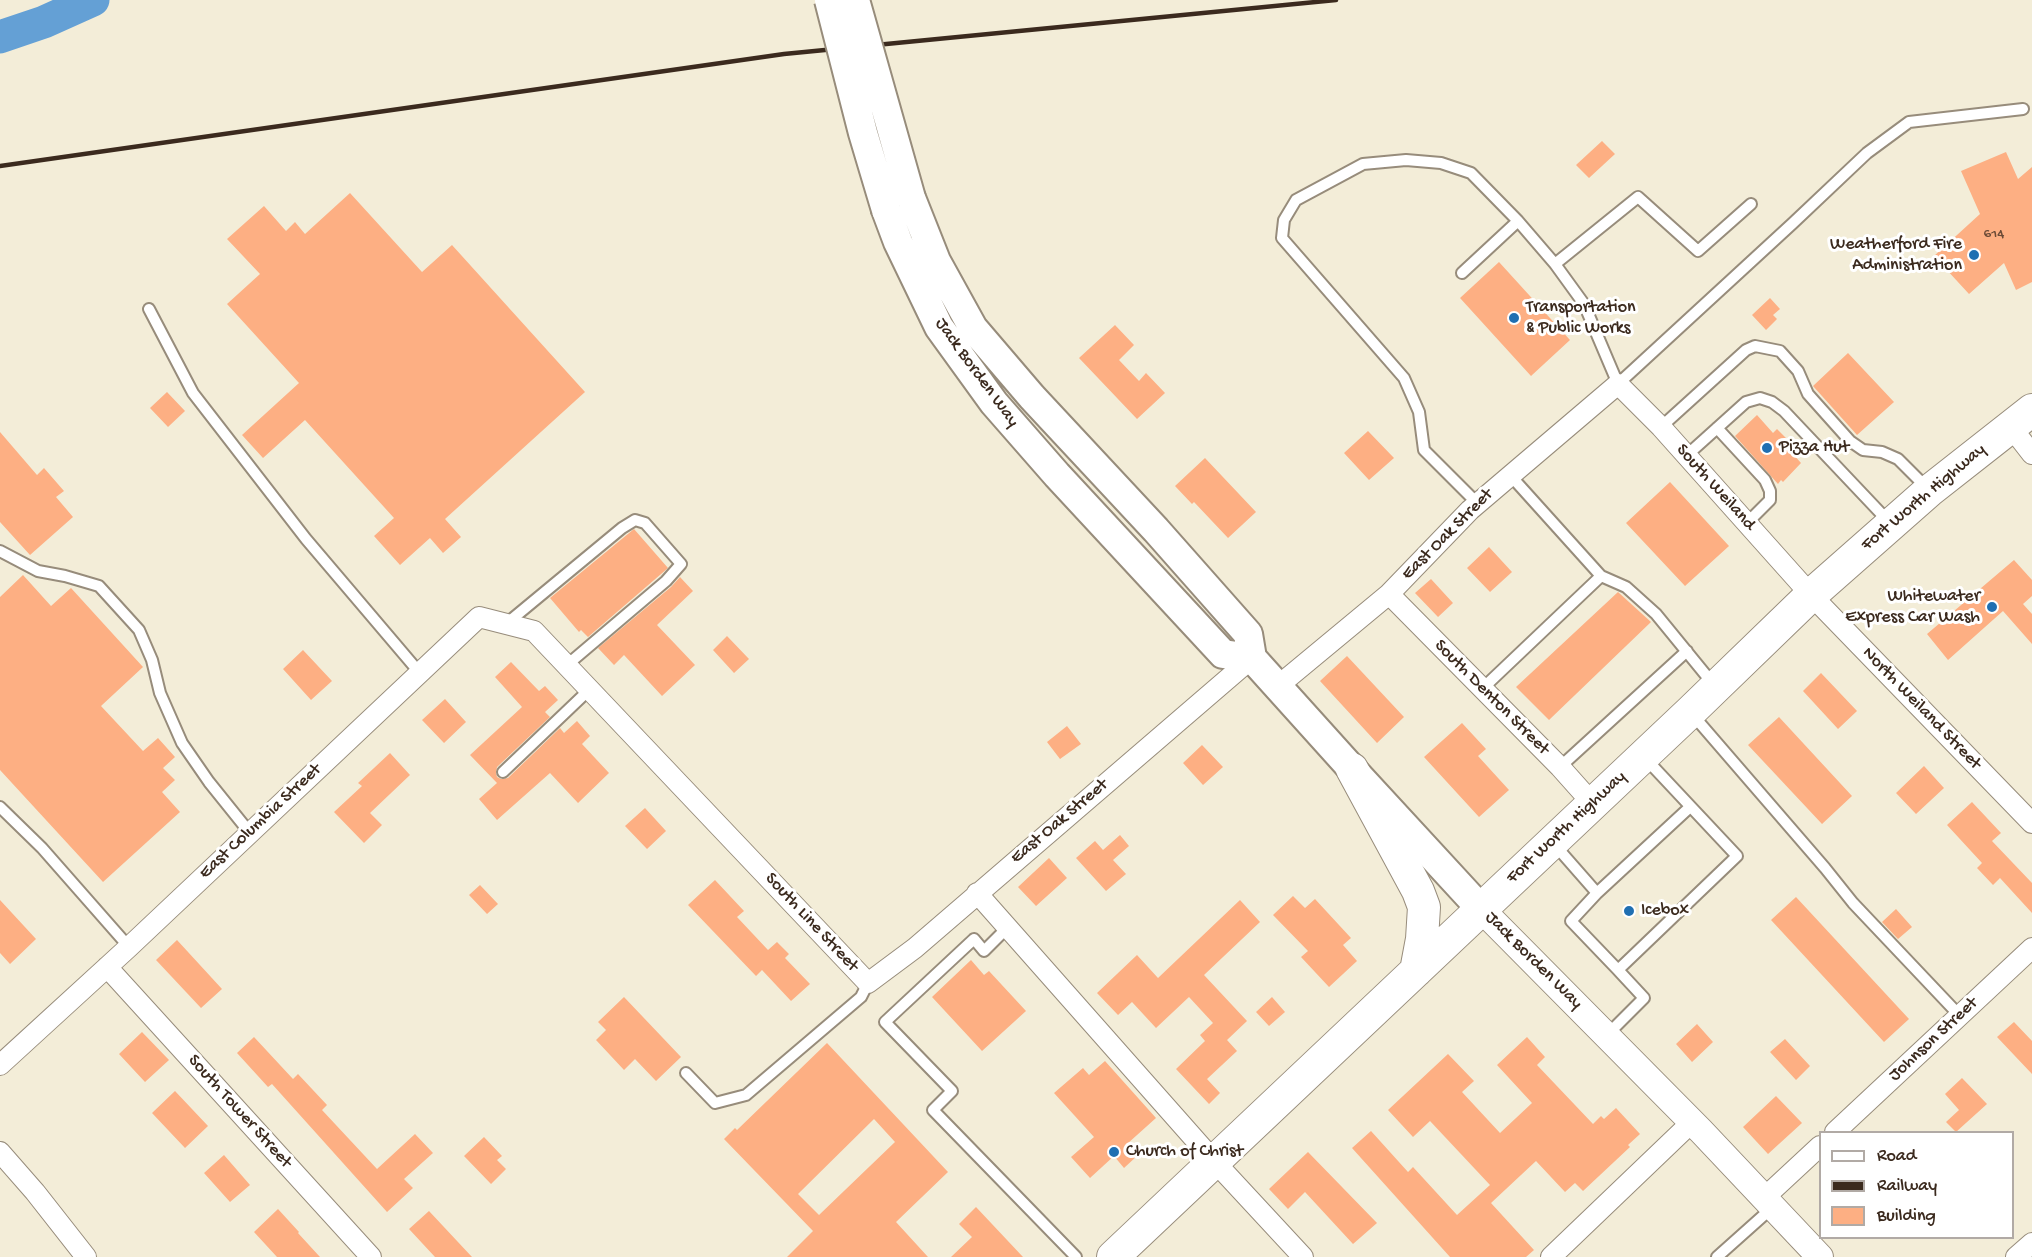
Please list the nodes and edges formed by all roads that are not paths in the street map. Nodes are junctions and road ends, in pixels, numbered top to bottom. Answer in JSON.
{"nodes":[{"id":1,"x":829,"y":0,"type":"edge"},
{"id":2,"x":855,"y":0,"type":"edge"},
{"id":3,"x":2023,"y":109,"type":"dead end"},
{"id":4,"x":898,"y":204,"type":"junction"},
{"id":5,"x":1751,"y":204,"type":"dead end"},
{"id":6,"x":1518,"y":221,"type":"junction"},
{"id":7,"x":1556,"y":264,"type":"junction"},
{"id":8,"x":1462,"y":273,"type":"dead end"},
{"id":9,"x":149,"y":309,"type":"dead end"},
{"id":10,"x":1618,"y":384,"type":"junction"},
{"id":11,"x":2021,"y":418,"type":"edge"},
{"id":12,"x":1661,"y":427,"type":"junction"},
{"id":13,"x":1718,"y":428,"type":"junction"},
{"id":14,"x":2032,"y":454,"type":"edge"},
{"id":15,"x":1686,"y":456,"type":"junction"},
{"id":16,"x":1510,"y":475,"type":"junction"},
{"id":17,"x":1929,"y":491,"type":"junction"},
{"id":18,"x":1478,"y":503,"type":"junction"},
{"id":19,"x":1747,"y":524,"type":"junction"},
{"id":20,"x":1890,"y":524,"type":"junction"},
{"id":21,"x":0,"y":550,"type":"edge"},
{"id":22,"x":1601,"y":576,"type":"junction"},
{"id":23,"x":1389,"y":594,"type":"junction"},
{"id":24,"x":1811,"y":595,"type":"junction"},
{"id":25,"x":506,"y":624,"type":"junction"},
{"id":26,"x":534,"y":631,"type":"joint"},
{"id":27,"x":1688,"y":651,"type":"junction"},
{"id":28,"x":1252,"y":658,"type":"junction"},
{"id":29,"x":567,"y":665,"type":"junction"},
{"id":30,"x":419,"y":672,"type":"junction"},
{"id":31,"x":1278,"y":686,"type":"junction"},
{"id":32,"x":1716,"y":687,"type":"junction"},
{"id":33,"x":590,"y":689,"type":"junction"},
{"id":34,"x":1482,"y":689,"type":"junction"},
{"id":35,"x":1690,"y":712,"type":"junction"},
{"id":36,"x":1643,"y":756,"type":"junction"},
{"id":37,"x":1560,"y":767,"type":"junction"},
{"id":38,"x":1352,"y":769,"type":"junction"},
{"id":39,"x":503,"y":771,"type":"dead end"},
{"id":40,"x":1593,"y":804,"type":"junction"},
{"id":41,"x":0,"y":807,"type":"edge"},
{"id":42,"x":1690,"y":807,"type":"junction"},
{"id":43,"x":2032,"y":824,"type":"edge"},
{"id":44,"x":250,"y":833,"type":"junction"},
{"id":45,"x":1552,"y":842,"type":"junction"},
{"id":46,"x":977,"y":893,"type":"junction"},
{"id":47,"x":1597,"y":893,"type":"junction"},
{"id":48,"x":1481,"y":909,"type":"junction"},
{"id":49,"x":1007,"y":928,"type":"junction"},
{"id":50,"x":129,"y":947,"type":"junction"},
{"id":51,"x":2032,"y":948,"type":"edge"},
{"id":52,"x":107,"y":967,"type":"junction"},
{"id":53,"x":1618,"y":970,"type":"junction"},
{"id":54,"x":1416,"y":971,"type":"junction"},
{"id":55,"x":868,"y":983,"type":"junction"},
{"id":56,"x":1960,"y":1016,"type":"junction"},
{"id":57,"x":1606,"y":1036,"type":"junction"},
{"id":58,"x":0,"y":1065,"type":"edge"},
{"id":59,"x":686,"y":1073,"type":"dead end"},
{"id":60,"x":1692,"y":1122,"type":"junction"},
{"id":61,"x":1836,"y":1131,"type":"edge"},
{"id":62,"x":1819,"y":1148,"type":"edge"},
{"id":63,"x":0,"y":1152,"type":"edge"},
{"id":64,"x":1214,"y":1161,"type":"junction"},
{"id":65,"x":1768,"y":1203,"type":"junction"},
{"id":66,"x":2032,"y":1243,"type":"edge"},
{"id":67,"x":86,"y":1257,"type":"edge"},
{"id":68,"x":371,"y":1257,"type":"edge"},
{"id":69,"x":1076,"y":1257,"type":"edge"},
{"id":70,"x":1113,"y":1257,"type":"edge"},
{"id":71,"x":1303,"y":1257,"type":"edge"},
{"id":72,"x":1551,"y":1257,"type":"edge"},
{"id":73,"x":1717,"y":1257,"type":"edge"},
{"id":74,"x":1820,"y":1257,"type":"edge"},
{"id":75,"x":2016,"y":1257,"type":"edge"}],
"edges":[{"from":1,"to":4,"type":"main road","name":"Jack Borden Way","bridge":true},
{"from":2,"to":4,"type":"main road","name":"Jack Borden Way","bridge":true},
{"from":3,"to":10,"type":"lane"},
{"from":4,"to":28,"type":"main road","name":"Jack Borden Way"},
{"from":5,"to":7,"type":"lane"},
{"from":6,"to":7,"type":"lane"},
{"from":6,"to":8,"type":"lane"},
{"from":6,"to":18,"type":"lane"},
{"from":7,"to":10,"type":"lane"},
{"from":9,"to":30,"type":"lane"},
{"from":10,"to":12,"type":"street","name":"South Weiland"},
{"from":10,"to":16,"type":"street","name":"East Oak Street"},
{"from":11,"to":14,"type":"street"},
{"from":11,"to":17,"type":"main road","name":"Fort Worth Highway"},
{"from":12,"to":15,"type":"street","name":"South Weiland"},
{"from":12,"to":17,"type":"lane"},
{"from":13,"to":15,"type":"lane"},
{"from":13,"to":19,"type":"lane"},
{"from":13,"to":20,"type":"lane"},
{"from":15,"to":19,"type":"street","name":"South Weiland"},
{"from":16,"to":18,"type":"street","name":"East Oak Street"},
{"from":16,"to":22,"type":"lane"},
{"from":17,"to":20,"type":"main road","name":"Fort Worth Highway"},
{"from":18,"to":23,"type":"street","name":"East Oak Street"},
{"from":19,"to":24,"type":"street","name":"South Weiland"},
{"from":20,"to":24,"type":"main road","name":"Fort Worth Highway"},
{"from":21,"to":44,"type":"lane"},
{"from":22,"to":27,"type":"lane"},
{"from":22,"to":34,"type":"lane"},
{"from":23,"to":31,"type":"street","name":"East Oak Street"},
{"from":23,"to":34,"type":"street","name":"South Denton Street"},
{"from":24,"to":32,"type":"main road","name":"Fort Worth Highway"},
{"from":24,"to":43,"type":"street","name":"North Weiland Street"},
{"from":25,"to":26,"type":"street","name":"East Columbia Street"},
{"from":25,"to":29,"type":"lane"},
{"from":25,"to":30,"type":"street","name":"East Columbia Street"},
{"from":26,"to":29,"type":"street","name":"South Line Street"},
{"from":27,"to":32,"type":"lane"},
{"from":27,"to":37,"type":"lane"},
{"from":28,"to":31,"type":"main road","name":"Jack Borden Way"},
{"from":28,"to":46,"type":"street","name":"East Oak Street"},
{"from":29,"to":33,"type":"street","name":"South Line Street"},
{"from":30,"to":44,"type":"street","name":"East Columbia Street"},
{"from":31,"to":38,"type":"main road","name":"Jack Borden Way"},
{"from":32,"to":35,"type":"main road","name":"Fort Worth Highway"},
{"from":33,"to":39,"type":"lane"},
{"from":33,"to":55,"type":"street","name":"South Line Street"},
{"from":34,"to":37,"type":"street","name":"South Denton Street"},
{"from":35,"to":36,"type":"main road","name":"Fort Worth Highway"},
{"from":35,"to":56,"type":"lane"},
{"from":36,"to":40,"type":"main road","name":"Fort Worth Highway"},
{"from":36,"to":42,"type":"lane"},
{"from":37,"to":40,"type":"street","name":"South Denton Street"},
{"from":38,"to":48,"type":"main road","name":"Jack Borden Way"},
{"from":38,"to":54,"type":"main road"},
{"from":40,"to":45,"type":"main road","name":"Fort Worth Highway"},
{"from":41,"to":50,"type":"lane"},
{"from":42,"to":47,"type":"lane"},
{"from":42,"to":53,"type":"lane"},
{"from":44,"to":50,"type":"street","name":"East Columbia Street"},
{"from":45,"to":47,"type":"lane"},
{"from":45,"to":48,"type":"main road","name":"Fort Worth Highway"},
{"from":46,"to":49,"type":"street"},
{"from":46,"to":55,"type":"street","name":"South Line Street"},
{"from":47,"to":53,"type":"lane"},
{"from":48,"to":54,"type":"main road","name":"Fort Worth Highway"},
{"from":48,"to":57,"type":"street","name":"Jack Borden Way"},
{"from":49,"to":64,"type":"street"},
{"from":49,"to":69,"type":"lane"},
{"from":50,"to":52,"type":"street","name":"East Columbia Street"},
{"from":51,"to":56,"type":"street","name":"Johnson Street"},
{"from":52,"to":58,"type":"street","name":"East Columbia Street"},
{"from":52,"to":68,"type":"street","name":"South Tower Street"},
{"from":53,"to":57,"type":"lane"},
{"from":54,"to":64,"type":"main road","name":"Fort Worth Highway"},
{"from":55,"to":59,"type":"lane"},
{"from":56,"to":61,"type":"street","name":"Johnson Street"},
{"from":57,"to":60,"type":"street","name":"Jack Borden Way"},
{"from":60,"to":65,"type":"street","name":"Jack Borden Way"},
{"from":60,"to":72,"type":"street"},
{"from":62,"to":65,"type":"street"},
{"from":63,"to":67,"type":"street"},
{"from":64,"to":70,"type":"main road","name":"Fort Worth Highway"},
{"from":64,"to":71,"type":"street"},
{"from":65,"to":73,"type":"lane"},
{"from":65,"to":74,"type":"street","name":"Jack Borden Way"},
{"from":66,"to":75,"type":"street"}]}
